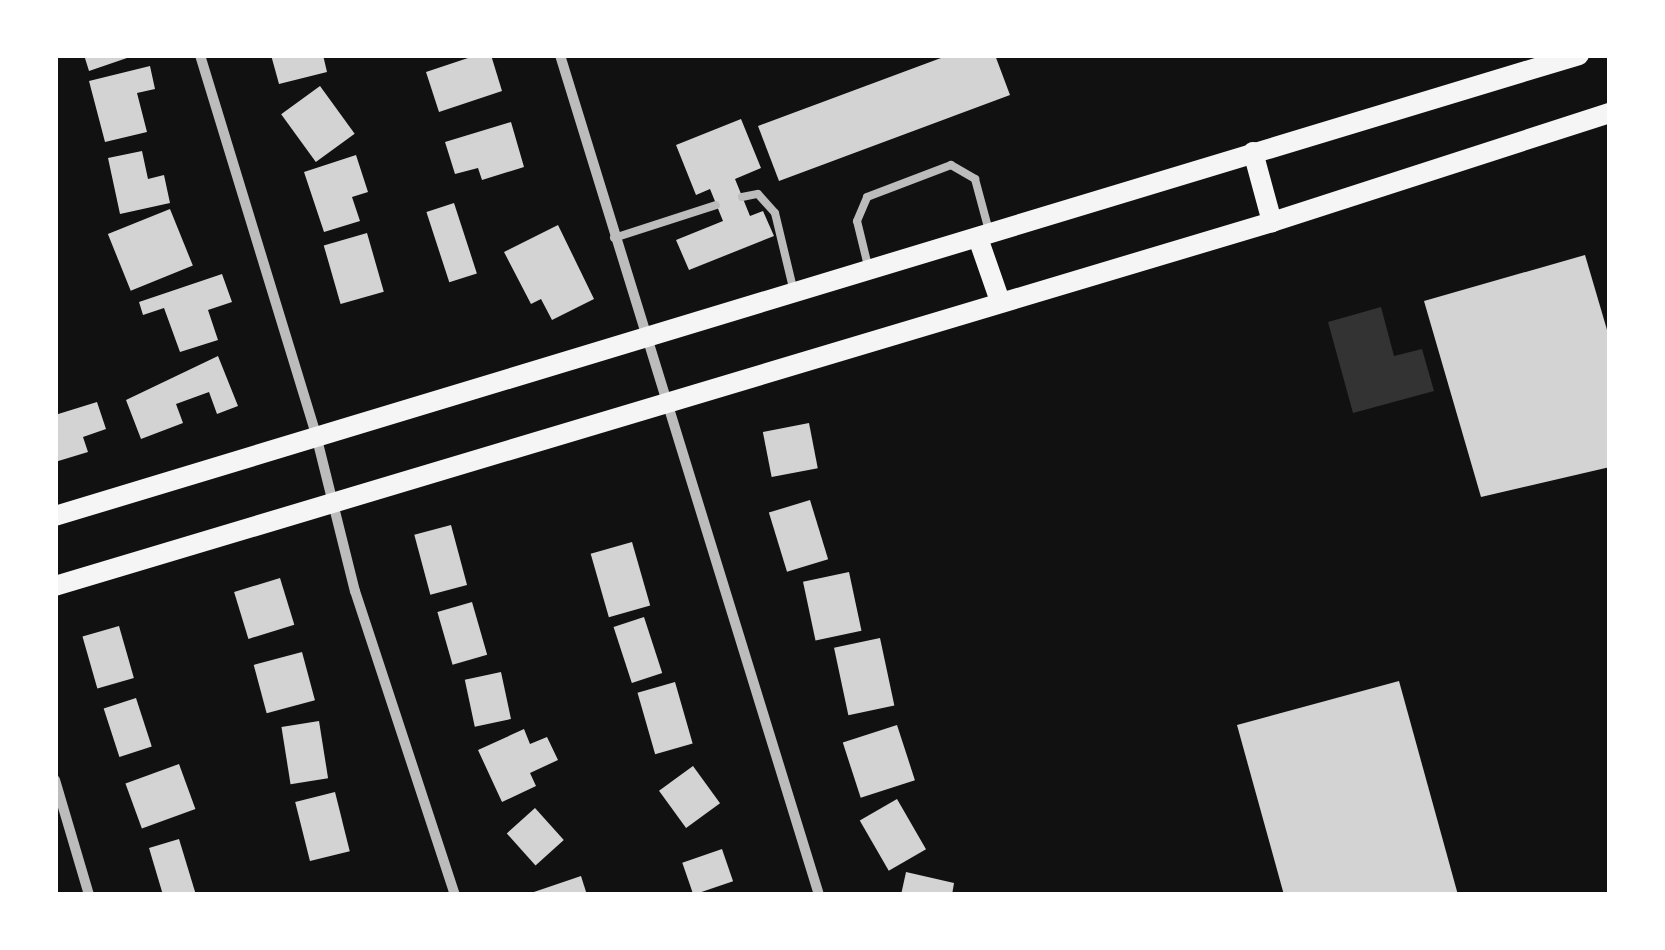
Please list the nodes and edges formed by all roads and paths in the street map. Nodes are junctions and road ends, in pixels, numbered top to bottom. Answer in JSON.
{"nodes":[{"id":1,"x":200,"y":55,"type":"edge"},
{"id":2,"x":560,"y":55,"type":"edge"},
{"id":3,"x":1579,"y":55,"type":"edge"},
{"id":4,"x":1610,"y":113,"type":"edge"},
{"id":5,"x":1253,"y":152,"type":"junction"},
{"id":6,"x":742,"y":197,"type":"dead end"},
{"id":7,"x":716,"y":205,"type":"dead end"},
{"id":8,"x":1272,"y":222,"type":"junction"},
{"id":9,"x":984,"y":236,"type":"junction"},
{"id":10,"x":614,"y":238,"type":"junction"},
{"id":11,"x":870,"y":270,"type":"junction"},
{"id":12,"x":794,"y":293,"type":"junction"},
{"id":13,"x":1000,"y":300,"type":"junction"},
{"id":14,"x":644,"y":338,"type":"junction"},
{"id":15,"x":666,"y":402,"type":"junction"},
{"id":16,"x":316,"y":435,"type":"junction"},
{"id":17,"x":332,"y":504,"type":"junction"},
{"id":18,"x":55,"y":516,"type":"edge"},
{"id":19,"x":55,"y":586,"type":"edge"},
{"id":20,"x":55,"y":780,"type":"edge"},
{"id":21,"x":89,"y":895,"type":"edge"},
{"id":22,"x":454,"y":895,"type":"edge"},
{"id":23,"x":819,"y":895,"type":"edge"}],
"edges":[{"from":1,"to":16,"type":"street"},
{"from":2,"to":10,"type":"street"},
{"from":3,"to":5,"type":"main road"},
{"from":4,"to":8,"type":"main road"},
{"from":5,"to":8,"type":"main road"},
{"from":5,"to":9,"type":"main road"},
{"from":6,"to":12,"type":"lane"},
{"from":7,"to":10,"type":"lane"},
{"from":8,"to":13,"type":"main road"},
{"from":9,"to":11,"type":"main road"},
{"from":9,"to":11,"type":"lane"},
{"from":9,"to":13,"type":"main road"},
{"from":10,"to":14,"type":"street"},
{"from":11,"to":12,"type":"main road"},
{"from":12,"to":14,"type":"main road"},
{"from":13,"to":15,"type":"main road"},
{"from":14,"to":15,"type":"street"},
{"from":14,"to":16,"type":"main road"},
{"from":15,"to":17,"type":"main road"},
{"from":15,"to":23,"type":"street"},
{"from":16,"to":17,"type":"street"},
{"from":16,"to":18,"type":"main road"},
{"from":17,"to":19,"type":"main road"},
{"from":17,"to":22,"type":"street"},
{"from":20,"to":21,"type":"street"}]}
